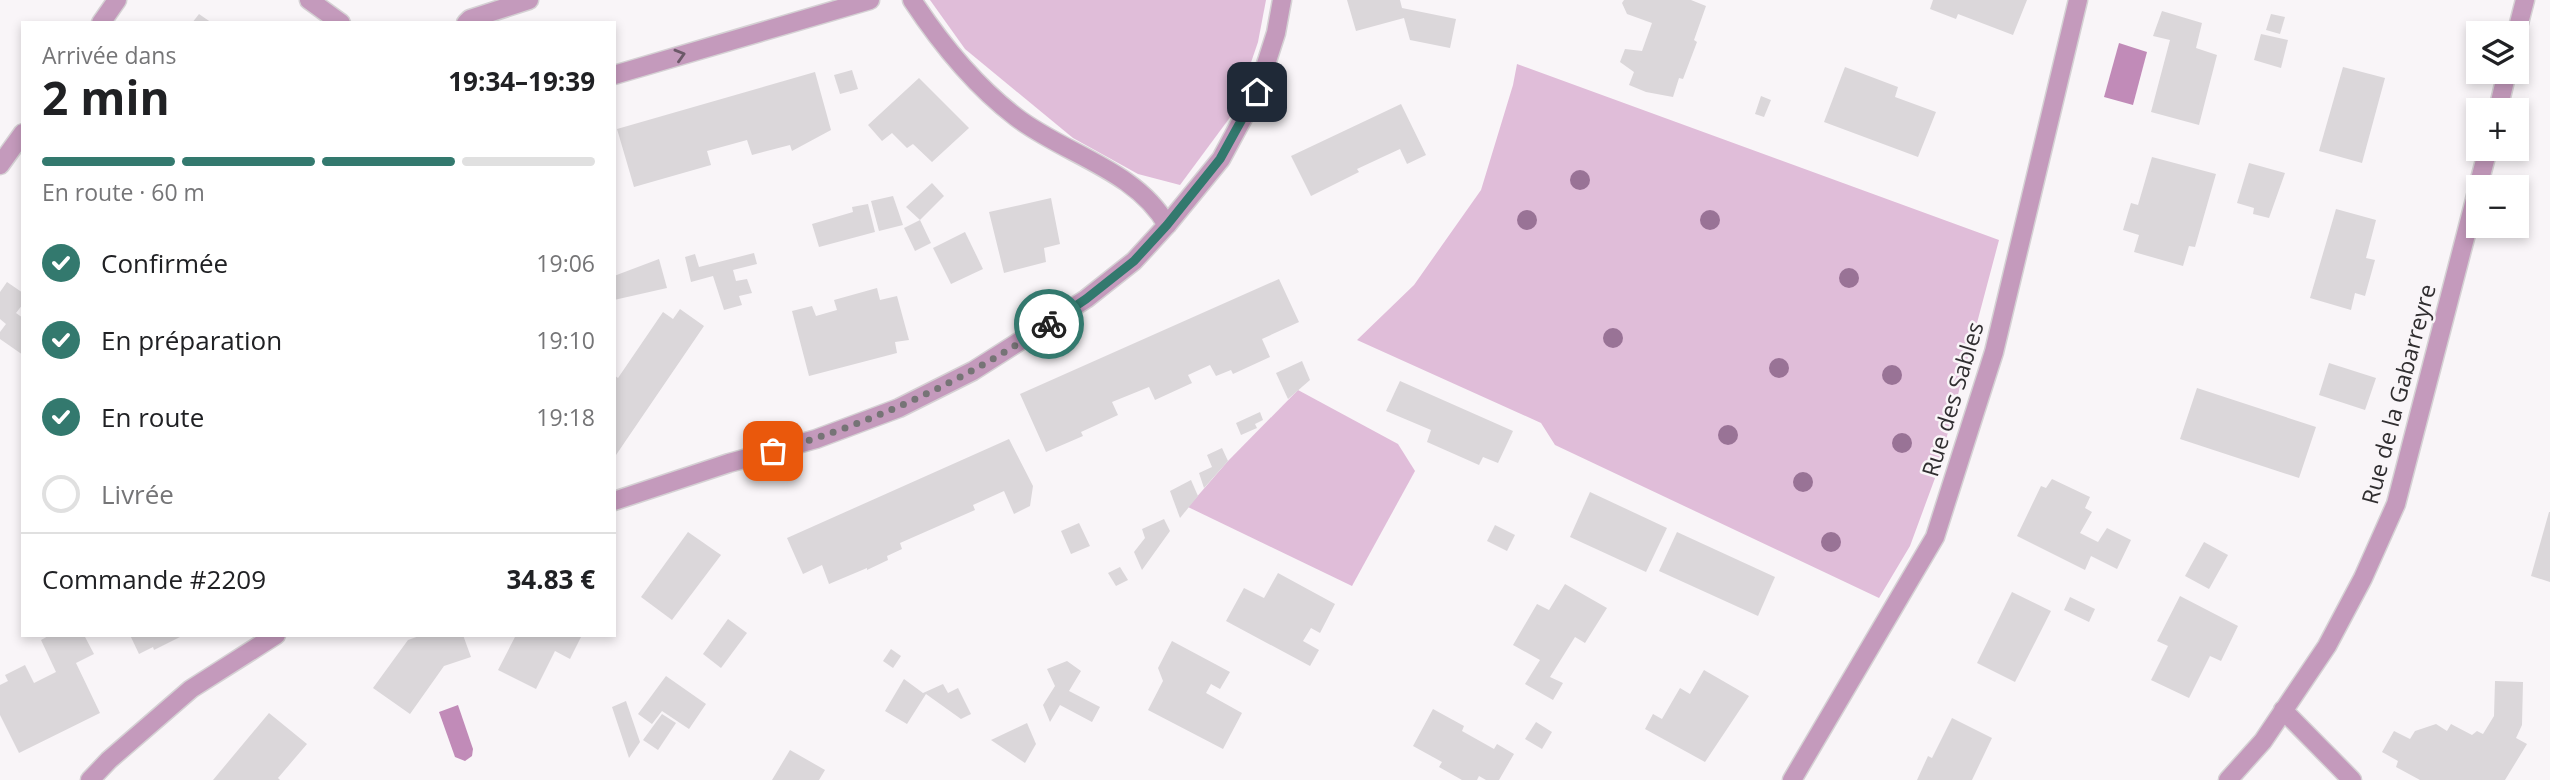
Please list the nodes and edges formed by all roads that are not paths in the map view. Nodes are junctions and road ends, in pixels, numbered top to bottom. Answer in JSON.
{"nodes":[{"id":1,"x":117,"y":0,"type":"edge"},
{"id":2,"x":309,"y":0,"type":"edge"},
{"id":3,"x":529,"y":0,"type":"edge"},
{"id":4,"x":870,"y":0,"type":"edge"},
{"id":5,"x":912,"y":0,"type":"edge"},
{"id":6,"x":1282,"y":0,"type":"edge"},
{"id":7,"x":2078,"y":0,"type":"edge"},
{"id":8,"x":2525,"y":0,"type":"edge"},
{"id":9,"x":102,"y":21,"type":"edge"},
{"id":10,"x":338,"y":21,"type":"edge"},
{"id":11,"x":468,"y":21,"type":"edge"},
{"id":12,"x":2520,"y":21,"type":"edge"},
{"id":13,"x":616,"y":74,"type":"edge"},
{"id":14,"x":21,"y":136,"type":"edge"},
{"id":15,"x":0,"y":165,"type":"edge"},
{"id":16,"x":1167,"y":225,"type":"junction"},
{"id":17,"x":2466,"y":233,"type":"edge"},
{"id":18,"x":616,"y":500,"type":"edge"},
{"id":19,"x":273,"y":637,"type":"edge"},
{"id":20,"x":2283,"y":710,"type":"junction"},
{"id":21,"x":90,"y":780,"type":"edge"},
{"id":22,"x":1792,"y":780,"type":"edge"},
{"id":23,"x":2228,"y":780,"type":"edge"},
{"id":24,"x":2352,"y":780,"type":"edge"}],
"edges":[{"from":1,"to":9,"type":"street"},
{"from":2,"to":10,"type":"street"},
{"from":3,"to":11,"type":"street"},
{"from":13,"to":4,"type":"street","one_way":true},
{"from":5,"to":16,"type":"street"},
{"from":6,"to":16,"type":"street"},
{"from":7,"to":22,"type":"street","name":"Rue des Sables"},
{"from":8,"to":12,"type":"street"},
{"from":14,"to":15,"type":"street"},
{"from":16,"to":18,"type":"street"},
{"from":17,"to":20,"type":"street","name":"Rue de la Gabarreyre"},
{"from":19,"to":21,"type":"street"},
{"from":20,"to":23,"type":"street","name":"Rue de la Gabarreyre"},
{"from":20,"to":24,"type":"street"}]}
